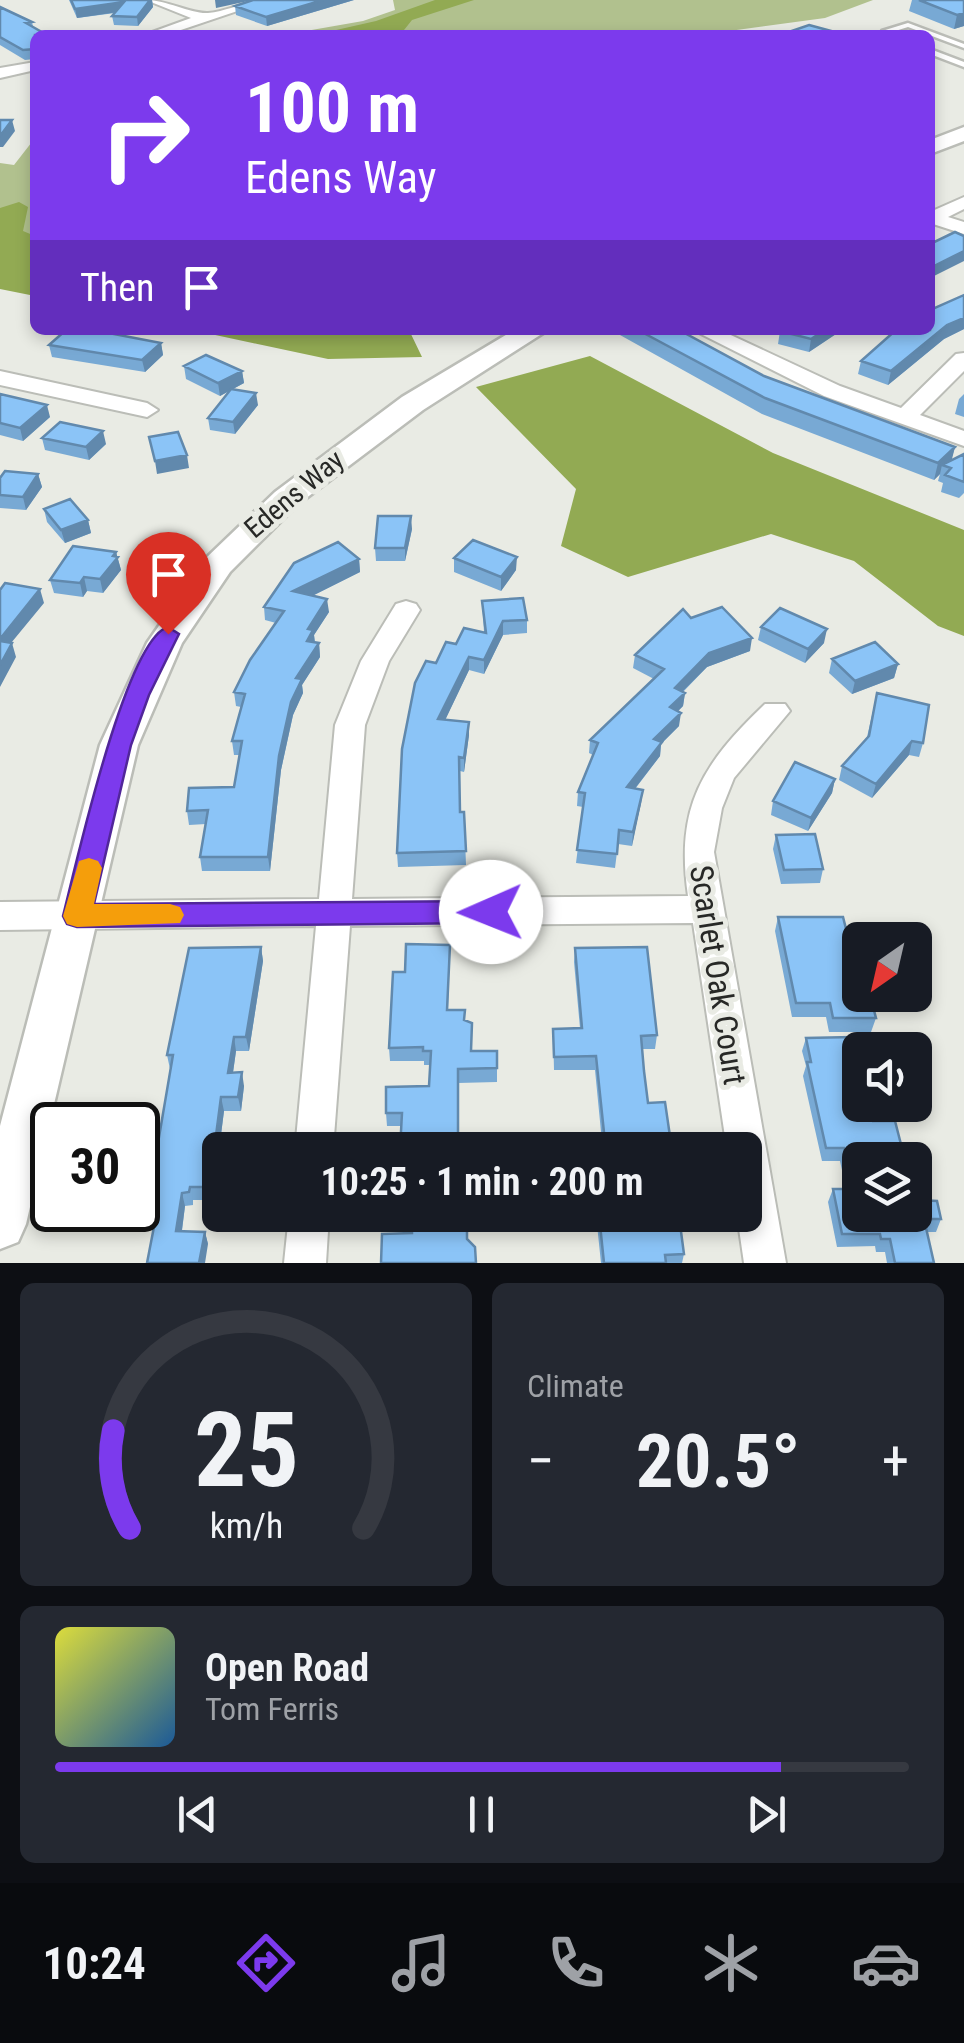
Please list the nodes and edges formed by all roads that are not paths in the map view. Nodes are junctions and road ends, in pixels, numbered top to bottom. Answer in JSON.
{"nodes":[{"id":1,"x":152,"y":0,"type":"edge"},
{"id":2,"x":264,"y":0,"type":"edge"},
{"id":3,"x":205,"y":18,"type":"junction"},
{"id":4,"x":167,"y":30,"type":"edge"},
{"id":5,"x":890,"y":30,"type":"edge"},
{"id":6,"x":921,"y":30,"type":"edge"},
{"id":7,"x":935,"y":35,"type":"edge"},
{"id":8,"x":964,"y":39,"type":"edge"},
{"id":9,"x":952,"y":42,"type":"junction"},
{"id":10,"x":964,"y":46,"type":"edge"},
{"id":11,"x":935,"y":48,"type":"edge"},
{"id":12,"x":935,"y":52,"type":"edge"},
{"id":13,"x":964,"y":65,"type":"edge"},
{"id":14,"x":30,"y":67,"type":"edge"},
{"id":15,"x":0,"y":73,"type":"edge"},
{"id":16,"x":964,"y":133,"type":"edge"},
{"id":17,"x":935,"y":146,"type":"edge"},
{"id":18,"x":964,"y":202,"type":"edge"},
{"id":19,"x":935,"y":216,"type":"edge"},
{"id":20,"x":526,"y":335,"type":"edge"},
{"id":21,"x":712,"y":335,"type":"edge"},
{"id":22,"x":747,"y":335,"type":"edge"},
{"id":23,"x":733,"y":346,"type":"junction"},
{"id":24,"x":964,"y":360,"type":"edge"},
{"id":25,"x":0,"y":378,"type":"edge"},
{"id":26,"x":147,"y":410,"type":"dead end"},
{"id":27,"x":904,"y":418,"type":"junction"},
{"id":28,"x":964,"y":439,"type":"edge"},
{"id":29,"x":406,"y":610,"type":"dead end"},
{"id":30,"x":775,"y":711,"type":"dead end"},
{"id":31,"x":706,"y":908,"type":"junction"},
{"id":32,"x":332,"y":914,"type":"junction"},
{"id":33,"x":0,"y":916,"type":"edge"},
{"id":34,"x":77,"y":916,"type":"junction"},
{"id":35,"x":315,"y":1132,"type":"edge"},
{"id":36,"x":0,"y":1224,"type":"edge"},
{"id":37,"x":307,"y":1232,"type":"edge"},
{"id":38,"x":305,"y":1263,"type":"edge"},
{"id":39,"x":765,"y":1263,"type":"edge"}],
"edges":[{"from":1,"to":3,"type":"street"},
{"from":2,"to":3,"type":"street"},
{"from":3,"to":4,"type":"street"},
{"from":5,"to":6,"type":"lane"},
{"from":7,"to":9,"type":"lane"},
{"from":8,"to":9,"type":"lane"},
{"from":9,"to":10,"type":"lane"},
{"from":9,"to":11,"type":"lane"},
{"from":12,"to":13,"type":"lane"},
{"from":14,"to":15,"type":"street"},
{"from":16,"to":17,"type":"street"},
{"from":18,"to":19,"type":"street"},
{"from":20,"to":34,"type":"street","name":"Edens Way"},
{"from":21,"to":23,"type":"street"},
{"from":22,"to":23,"type":"street"},
{"from":23,"to":27,"type":"street"},
{"from":24,"to":27,"type":"street"},
{"from":25,"to":26,"type":"street"},
{"from":27,"to":28,"type":"street"},
{"from":29,"to":32,"type":"street"},
{"from":30,"to":31,"type":"street","name":"Scarlet Oak Court"},
{"from":31,"to":32,"type":"street"},
{"from":31,"to":39,"type":"street","name":"Scarlet Oak Court"},
{"from":32,"to":34,"type":"street"},
{"from":32,"to":35,"type":"street"},
{"from":33,"to":34,"type":"street"},
{"from":34,"to":36,"type":"street","name":"Edens Way"},
{"from":37,"to":38,"type":"street"}]}
